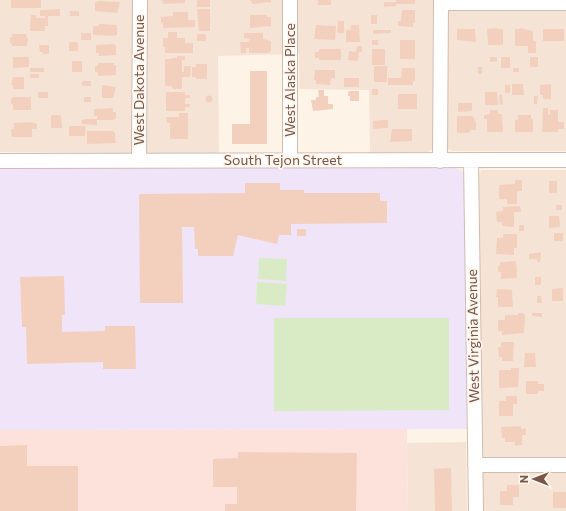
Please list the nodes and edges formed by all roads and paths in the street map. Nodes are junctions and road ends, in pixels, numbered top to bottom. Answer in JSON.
{"nodes":[{"id":1,"x":140,"y":0,"type":"edge"},
{"id":2,"x":290,"y":0,"type":"edge"},
{"id":3,"x":441,"y":1,"type":"edge"},
{"id":4,"x":566,"y":3,"type":"edge"},
{"id":5,"x":139,"y":160,"type":"junction"},
{"id":6,"x":290,"y":160,"type":"junction"},
{"id":7,"x":471,"y":160,"type":"junction"},
{"id":8,"x":566,"y":160,"type":"edge"},
{"id":9,"x":0,"y":161,"type":"edge"},
{"id":10,"x":440,"y":161,"type":"junction"},
{"id":11,"x":475,"y":465,"type":"junction"},
{"id":12,"x":566,"y":465,"type":"edge"},
{"id":13,"x":476,"y":511,"type":"edge"}],
"edges":[{"from":1,"to":5,"type":"street","name":"West Dakota Avenue"},
{"from":2,"to":6,"type":"street","name":"West Alaska Place"},
{"from":3,"to":4,"type":"street"},
{"from":3,"to":10,"type":"street"},
{"from":5,"to":6,"type":"street","name":"South Tejon Street"},
{"from":5,"to":9,"type":"street","name":"South Tejon Street"},
{"from":6,"to":10,"type":"street","name":"South Tejon Street"},
{"from":7,"to":8,"type":"street","name":"South Tejon Street"},
{"from":7,"to":10,"type":"street","name":"South Tejon Street"},
{"from":7,"to":11,"type":"street","name":"West Virginia Avenue"},
{"from":11,"to":12,"type":"street"},
{"from":11,"to":13,"type":"street","name":"West Virginia Avenue"}]}
